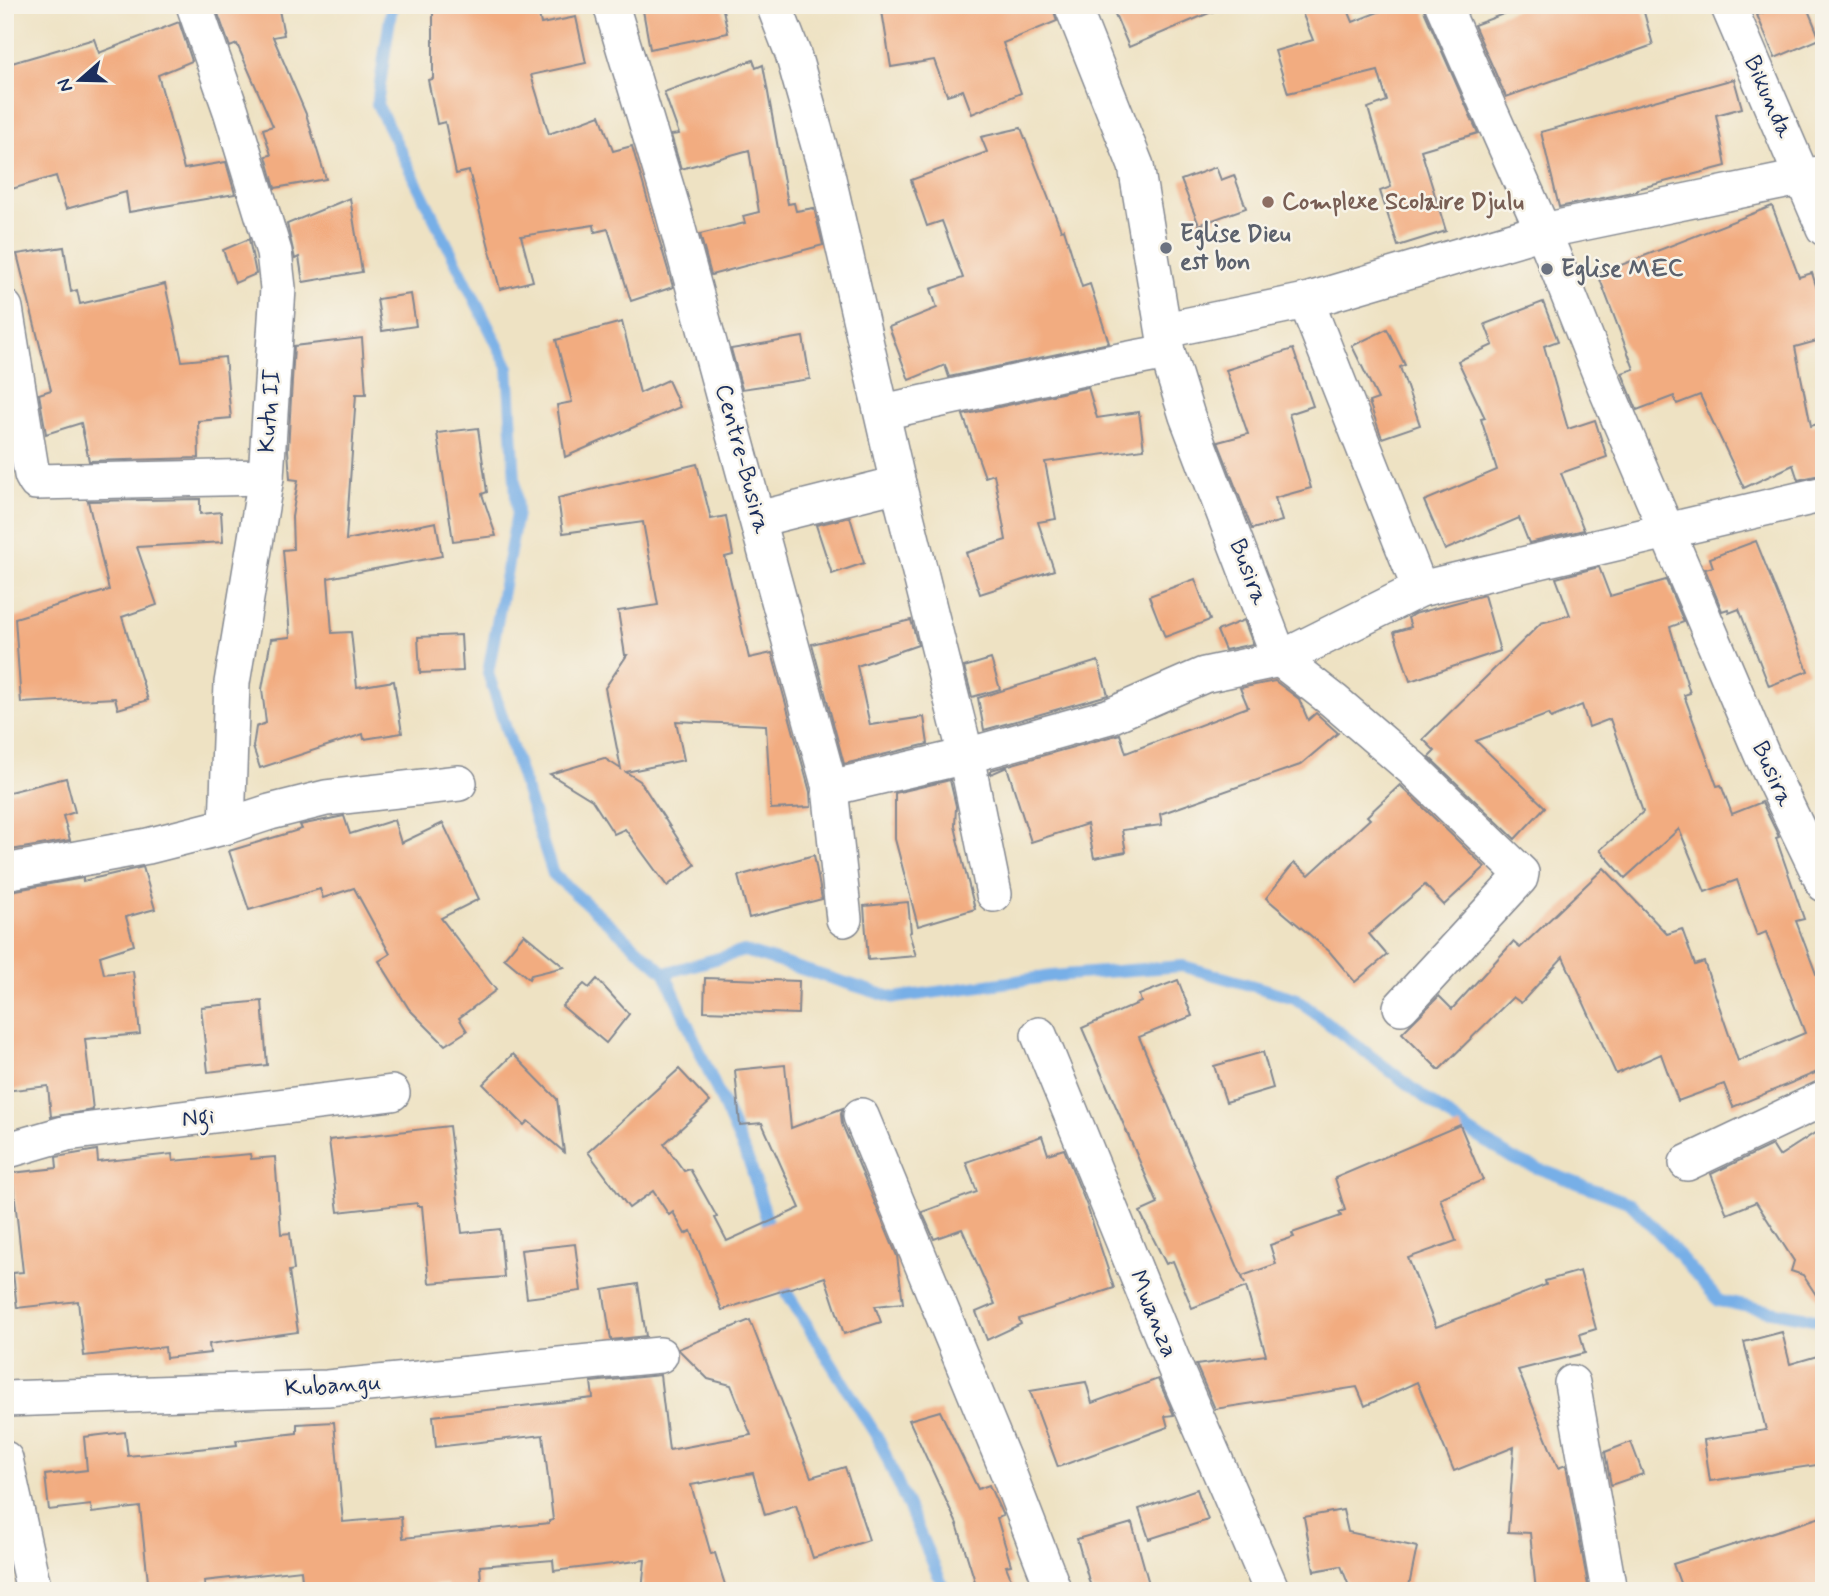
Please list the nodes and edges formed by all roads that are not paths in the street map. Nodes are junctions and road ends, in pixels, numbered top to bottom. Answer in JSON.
{"nodes":[{"id":1,"x":194,"y":5,"type":"edge"},
{"id":2,"x":611,"y":5,"type":"edge"},
{"id":3,"x":774,"y":5,"type":"edge"},
{"id":4,"x":1072,"y":5,"type":"edge"},
{"id":5,"x":1443,"y":5,"type":"edge"},
{"id":6,"x":1728,"y":5,"type":"edge"},
{"id":7,"x":1814,"y":175,"type":"edge"},
{"id":8,"x":1824,"y":228,"type":"edge"},
{"id":9,"x":1543,"y":231,"type":"junction"},
{"id":10,"x":1306,"y":301,"type":"junction"},
{"id":11,"x":5,"y":308,"type":"edge"},
{"id":12,"x":1166,"y":341,"type":"junction"},
{"id":13,"x":883,"y":412,"type":"junction"},
{"id":14,"x":266,"y":477,"type":"junction"},
{"id":15,"x":898,"y":484,"type":"junction"},
{"id":16,"x":1824,"y":494,"type":"edge"},
{"id":17,"x":758,"y":519,"type":"junction"},
{"id":18,"x":1668,"y":530,"type":"junction"},
{"id":19,"x":1420,"y":589,"type":"junction"},
{"id":20,"x":1280,"y":659,"type":"junction"},
{"id":21,"x":966,"y":756,"type":"junction"},
{"id":22,"x":459,"y":783,"type":"dead end"},
{"id":23,"x":830,"y":788,"type":"junction"},
{"id":24,"x":227,"y":826,"type":"junction"},
{"id":25,"x":5,"y":872,"type":"edge"},
{"id":26,"x":1824,"y":884,"type":"edge"},
{"id":27,"x":994,"y":894,"type":"dead end"},
{"id":28,"x":844,"y":919,"type":"dead end"},
{"id":29,"x":1401,"y":1007,"type":"dead end"},
{"id":30,"x":1039,"y":1035,"type":"dead end"},
{"id":31,"x":392,"y":1093,"type":"dead end"},
{"id":32,"x":1824,"y":1098,"type":"edge"},
{"id":33,"x":861,"y":1116,"type":"dead end"},
{"id":34,"x":5,"y":1151,"type":"edge"},
{"id":35,"x":1687,"y":1163,"type":"dead end"},
{"id":36,"x":660,"y":1355,"type":"dead end"},
{"id":37,"x":1572,"y":1383,"type":"dead end"},
{"id":38,"x":5,"y":1399,"type":"edge"},
{"id":39,"x":5,"y":1459,"type":"edge"},
{"id":40,"x":34,"y":1591,"type":"edge"},
{"id":41,"x":1054,"y":1591,"type":"edge"},
{"id":42,"x":1272,"y":1591,"type":"edge"},
{"id":43,"x":1609,"y":1591,"type":"edge"}],
"edges":[{"from":1,"to":14,"type":"street","name":"Kutu II"},
{"from":2,"to":17,"type":"street","name":"Centre-Busira"},
{"from":3,"to":13,"type":"street"},
{"from":4,"to":12,"type":"street","name":"Busira"},
{"from":5,"to":9,"type":"street","name":"Busira"},
{"from":6,"to":7,"type":"street","name":"Bikunda"},
{"from":7,"to":8,"type":"street","name":"Bikunda"},
{"from":7,"to":9,"type":"street"},
{"from":9,"to":10,"type":"street"},
{"from":9,"to":18,"type":"street","name":"Busira"},
{"from":10,"to":12,"type":"street"},
{"from":10,"to":19,"type":"street"},
{"from":11,"to":14,"type":"street"},
{"from":12,"to":13,"type":"street"},
{"from":12,"to":20,"type":"street","name":"Busira"},
{"from":13,"to":15,"type":"street"},
{"from":14,"to":24,"type":"street","name":"Kutu II"},
{"from":15,"to":17,"type":"street"},
{"from":15,"to":21,"type":"street"},
{"from":16,"to":18,"type":"street"},
{"from":17,"to":23,"type":"street","name":"Centre-Busira"},
{"from":18,"to":19,"type":"street"},
{"from":18,"to":26,"type":"street","name":"Busira"},
{"from":19,"to":20,"type":"street"},
{"from":20,"to":21,"type":"street"},
{"from":20,"to":29,"type":"street"},
{"from":21,"to":23,"type":"street"},
{"from":21,"to":27,"type":"street"},
{"from":22,"to":24,"type":"street"},
{"from":23,"to":28,"type":"street","name":"Centre-Busira"},
{"from":24,"to":25,"type":"street"},
{"from":30,"to":42,"type":"street","name":"Mwanza"},
{"from":31,"to":34,"type":"street","name":"Ngi"},
{"from":32,"to":35,"type":"street"},
{"from":33,"to":41,"type":"street"},
{"from":36,"to":38,"type":"street","name":"Kubangu"},
{"from":37,"to":43,"type":"street"},
{"from":39,"to":40,"type":"street"}]}
